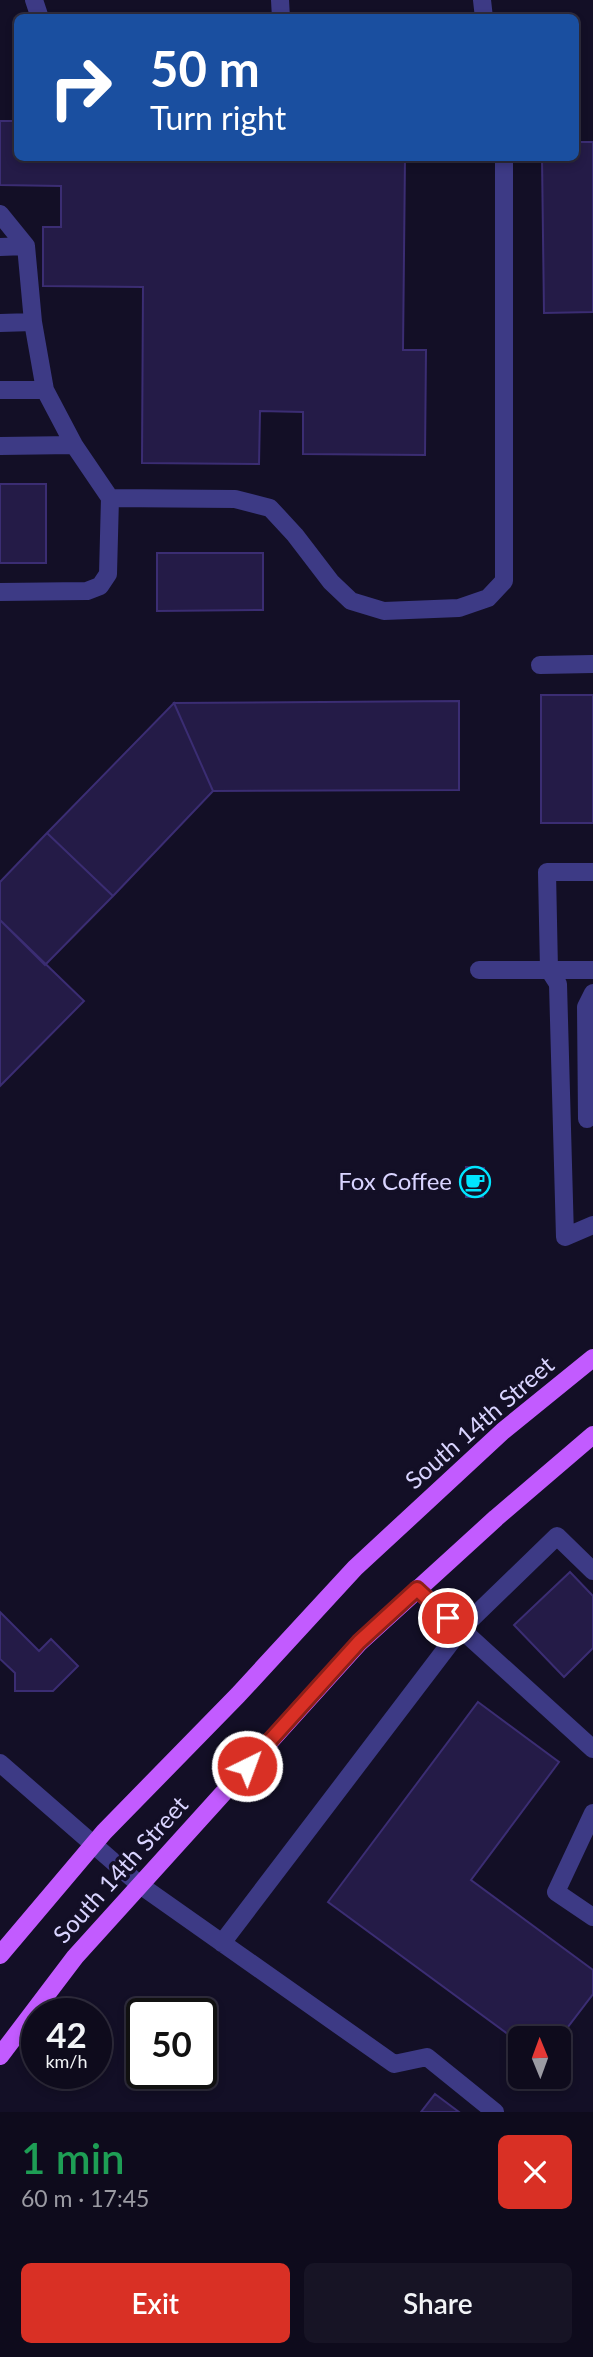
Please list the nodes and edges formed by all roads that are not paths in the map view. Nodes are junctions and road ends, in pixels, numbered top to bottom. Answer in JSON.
{"nodes":[{"id":1,"x":504,"y":161,"type":"edge"},
{"id":2,"x":0,"y":214,"type":"edge"},
{"id":3,"x":26,"y":246,"type":"junction"},
{"id":4,"x":0,"y":247,"type":"edge"},
{"id":5,"x":33,"y":322,"type":"junction"},
{"id":6,"x":0,"y":323,"type":"edge"},
{"id":7,"x":0,"y":390,"type":"edge"},
{"id":8,"x":45,"y":390,"type":"junction"},
{"id":9,"x":74,"y":445,"type":"junction"},
{"id":10,"x":0,"y":446,"type":"edge"},
{"id":11,"x":110,"y":498,"type":"junction"},
{"id":12,"x":0,"y":592,"type":"edge"},
{"id":13,"x":593,"y":664,"type":"edge"},
{"id":14,"x":540,"y":665,"type":"dead end"},
{"id":15,"x":593,"y":872,"type":"edge"},
{"id":16,"x":479,"y":970,"type":"dead end"},
{"id":17,"x":549,"y":970,"type":"junction"},
{"id":18,"x":593,"y":970,"type":"edge"},
{"id":19,"x":593,"y":993,"type":"edge"},
{"id":20,"x":590,"y":1119,"type":"edge"},
{"id":21,"x":562,"y":1121,"type":"junction"},
{"id":22,"x":593,"y":1225,"type":"edge"},
{"id":23,"x":593,"y":1358,"type":"edge"},
{"id":24,"x":593,"y":1435,"type":"edge"},
{"id":25,"x":593,"y":1571,"type":"edge"},
{"id":26,"x":417,"y":1589,"type":"junction"},
{"id":27,"x":461,"y":1629,"type":"junction"},
{"id":28,"x":593,"y":1749,"type":"edge"},
{"id":29,"x":0,"y":1763,"type":"edge"},
{"id":30,"x":593,"y":1812,"type":"edge"},
{"id":31,"x":588,"y":1837,"type":"edge"},
{"id":32,"x":93,"y":1846,"type":"junction"},
{"id":33,"x":140,"y":1885,"type":"junction"},
{"id":34,"x":593,"y":1917,"type":"edge"},
{"id":35,"x":222,"y":1943,"type":"junction"},
{"id":36,"x":0,"y":1955,"type":"edge"},
{"id":37,"x":0,"y":2056,"type":"edge"},
{"id":38,"x":495,"y":2112,"type":"edge"}],
"edges":[{"from":1,"to":11,"type":"lane"},
{"from":2,"to":3,"type":"lane"},
{"from":3,"to":4,"type":"lane"},
{"from":3,"to":5,"type":"lane"},
{"from":5,"to":6,"type":"lane"},
{"from":5,"to":8,"type":"lane"},
{"from":7,"to":8,"type":"lane"},
{"from":8,"to":9,"type":"lane"},
{"from":9,"to":10,"type":"lane"},
{"from":9,"to":11,"type":"lane"},
{"from":11,"to":12,"type":"lane"},
{"from":13,"to":14,"type":"lane"},
{"from":15,"to":17,"type":"lane"},
{"from":16,"to":17,"type":"lane"},
{"from":17,"to":18,"type":"lane"},
{"from":17,"to":21,"type":"lane"},
{"from":19,"to":20,"type":"lane"},
{"from":20,"to":21,"type":"lane"},
{"from":21,"to":22,"type":"lane"},
{"from":23,"to":32,"type":"main road","name":"South 14th Street"},
{"from":24,"to":26,"type":"main road","name":"South 14th Street"},
{"from":25,"to":27,"type":"lane"},
{"from":26,"to":27,"type":"lane"},
{"from":26,"to":33,"type":"main road","name":"South 14th Street"},
{"from":27,"to":28,"type":"lane"},
{"from":27,"to":35,"type":"lane"},
{"from":29,"to":32,"type":"lane"},
{"from":30,"to":31,"type":"lane"},
{"from":31,"to":34,"type":"lane"},
{"from":32,"to":33,"type":"lane"},
{"from":32,"to":36,"type":"main road","name":"South 14th Street"},
{"from":33,"to":35,"type":"lane"},
{"from":33,"to":37,"type":"main road","name":"South 14th Street"},
{"from":35,"to":38,"type":"lane"}]}
